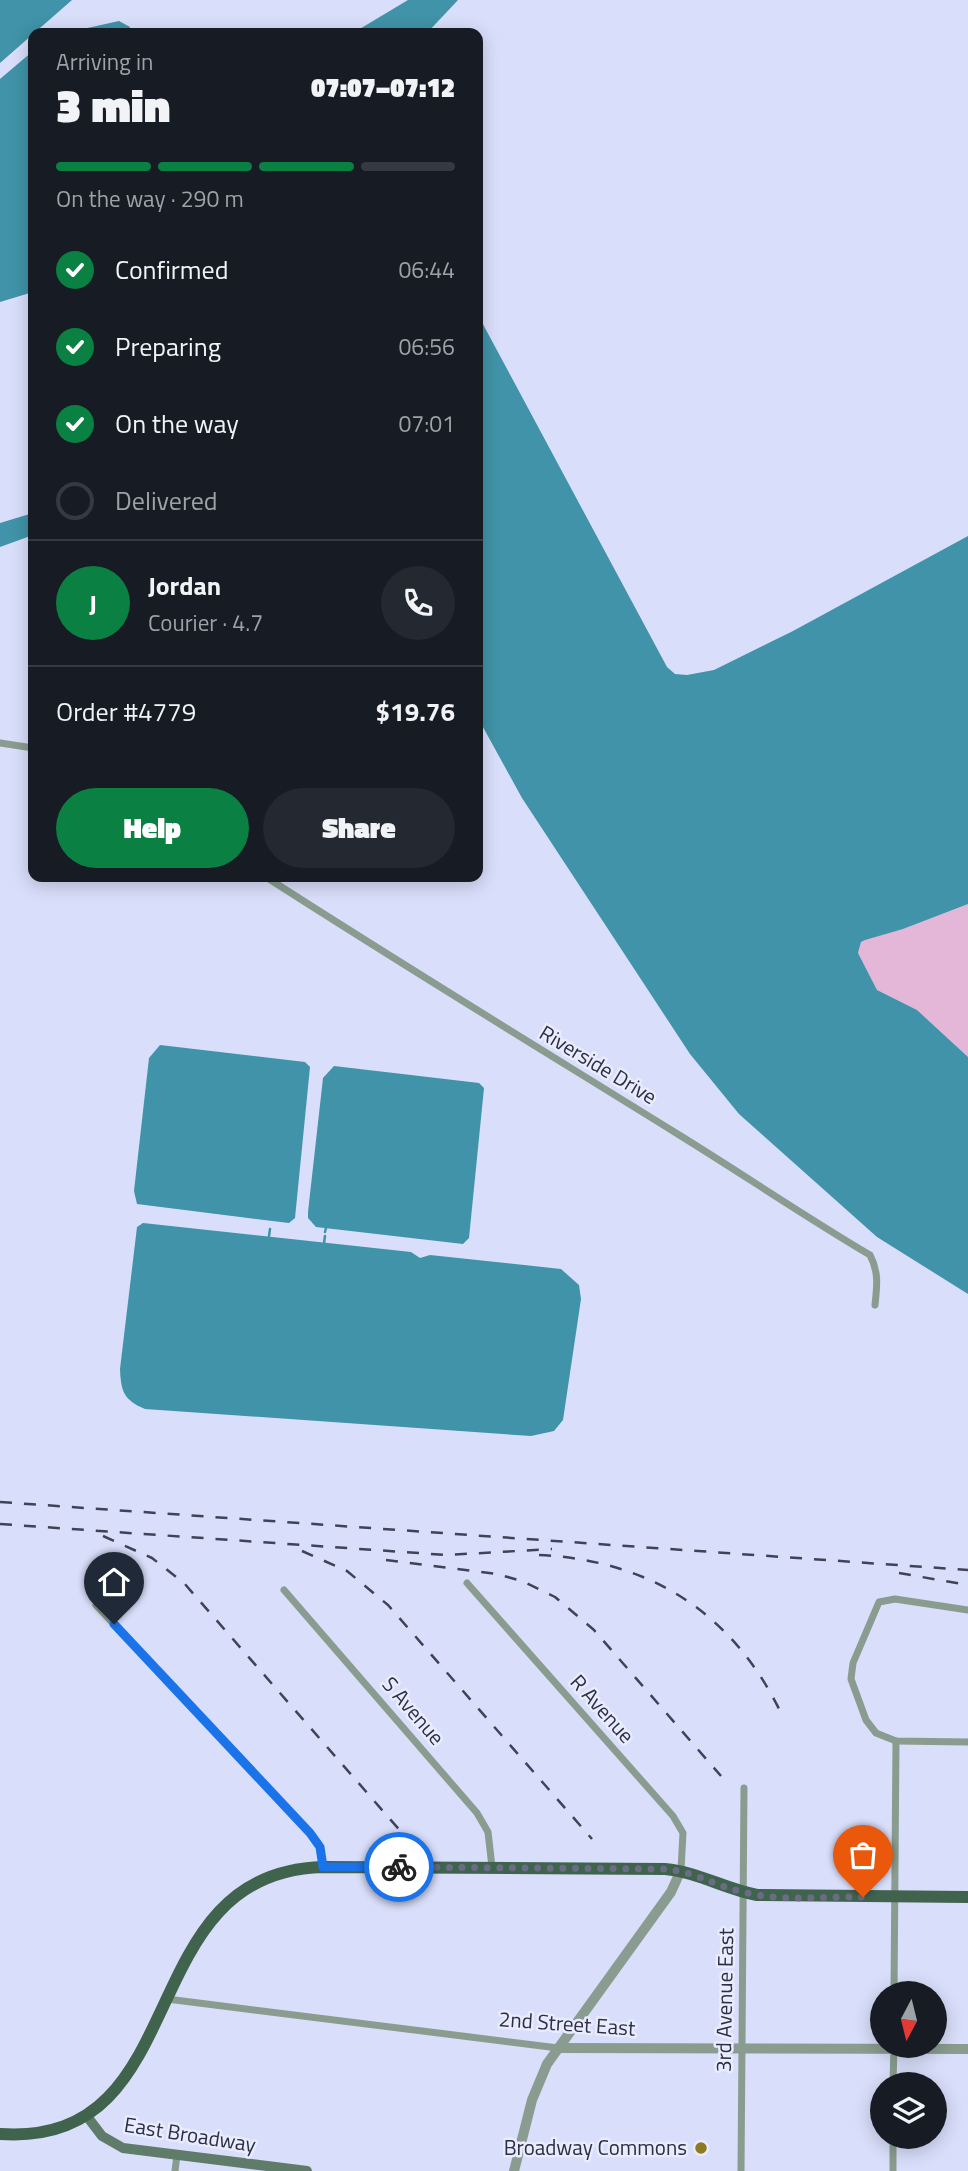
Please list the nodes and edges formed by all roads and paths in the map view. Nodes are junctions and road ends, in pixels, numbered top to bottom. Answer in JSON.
{"nodes":[{"id":1,"x":0,"y":743,"type":"edge"},
{"id":2,"x":28,"y":747,"type":"edge"},
{"id":3,"x":274,"y":882,"type":"edge"},
{"id":4,"x":875,"y":1305,"type":"dead end"},
{"id":5,"x":467,"y":1583,"type":"dead end"},
{"id":6,"x":284,"y":1590,"type":"dead end"},
{"id":7,"x":96,"y":1605,"type":"dead end"},
{"id":8,"x":968,"y":1610,"type":"edge"},
{"id":9,"x":896,"y":1741,"type":"junction"},
{"id":10,"x":968,"y":1742,"type":"edge"},
{"id":11,"x":744,"y":1788,"type":"dead end"},
{"id":12,"x":323,"y":1867,"type":"junction"},
{"id":13,"x":492,"y":1867,"type":"junction"},
{"id":14,"x":681,"y":1870,"type":"junction"},
{"id":15,"x":744,"y":1893,"type":"junction"},
{"id":16,"x":895,"y":1897,"type":"junction"},
{"id":17,"x":968,"y":1897,"type":"edge"},
{"id":18,"x":894,"y":1981,"type":"edge"},
{"id":19,"x":167,"y":1999,"type":"junction"},
{"id":20,"x":870,"y":2047,"type":"edge"},
{"id":21,"x":558,"y":2048,"type":"junction"},
{"id":22,"x":742,"y":2048,"type":"junction"},
{"id":23,"x":947,"y":2048,"type":"edge"},
{"id":24,"x":968,"y":2049,"type":"edge"},
{"id":25,"x":86,"y":2115,"type":"junction"},
{"id":26,"x":0,"y":2134,"type":"edge"},
{"id":27,"x":893,"y":2149,"type":"edge"},
{"id":28,"x":177,"y":2155,"type":"junction"},
{"id":29,"x":174,"y":2171,"type":"edge"},
{"id":30,"x":307,"y":2171,"type":"edge"},
{"id":31,"x":514,"y":2171,"type":"edge"},
{"id":32,"x":741,"y":2171,"type":"edge"},
{"id":33,"x":893,"y":2171,"type":"edge"}],
"edges":[{"from":1,"to":2,"type":"street"},
{"from":3,"to":4,"type":"street","name":"Riverside Drive"},
{"from":5,"to":14,"type":"street","name":"R Avenue"},
{"from":6,"to":13,"type":"street","name":"S Avenue"},
{"from":7,"to":12,"type":"street"},
{"from":8,"to":9,"type":"street"},
{"from":9,"to":10,"type":"street"},
{"from":9,"to":16,"type":"street"},
{"from":11,"to":15,"type":"street","name":"3rd Avenue East"},
{"from":12,"to":13,"type":"main road"},
{"from":12,"to":19,"type":"main road"},
{"from":13,"to":14,"type":"main road"},
{"from":14,"to":15,"type":"main road"},
{"from":14,"to":21,"type":"street"},
{"from":15,"to":16,"type":"main road"},
{"from":15,"to":22,"type":"street","name":"3rd Avenue East"},
{"from":16,"to":17,"type":"main road"},
{"from":16,"to":18,"type":"street"},
{"from":19,"to":21,"type":"street","name":"2nd Street East"},
{"from":19,"to":25,"type":"main road"},
{"from":20,"to":22,"type":"street","name":"2nd Street East"},
{"from":21,"to":22,"type":"street","name":"2nd Street East"},
{"from":21,"to":31,"type":"street"},
{"from":22,"to":32,"type":"street","name":"3rd Avenue East"},
{"from":23,"to":24,"type":"street","name":"2nd Street East"},
{"from":25,"to":26,"type":"main road"},
{"from":25,"to":28,"type":"main road","name":"East Broadway"},
{"from":27,"to":33,"type":"street"},
{"from":28,"to":29,"type":"street"},
{"from":28,"to":30,"type":"main road","name":"East Broadway"}]}
